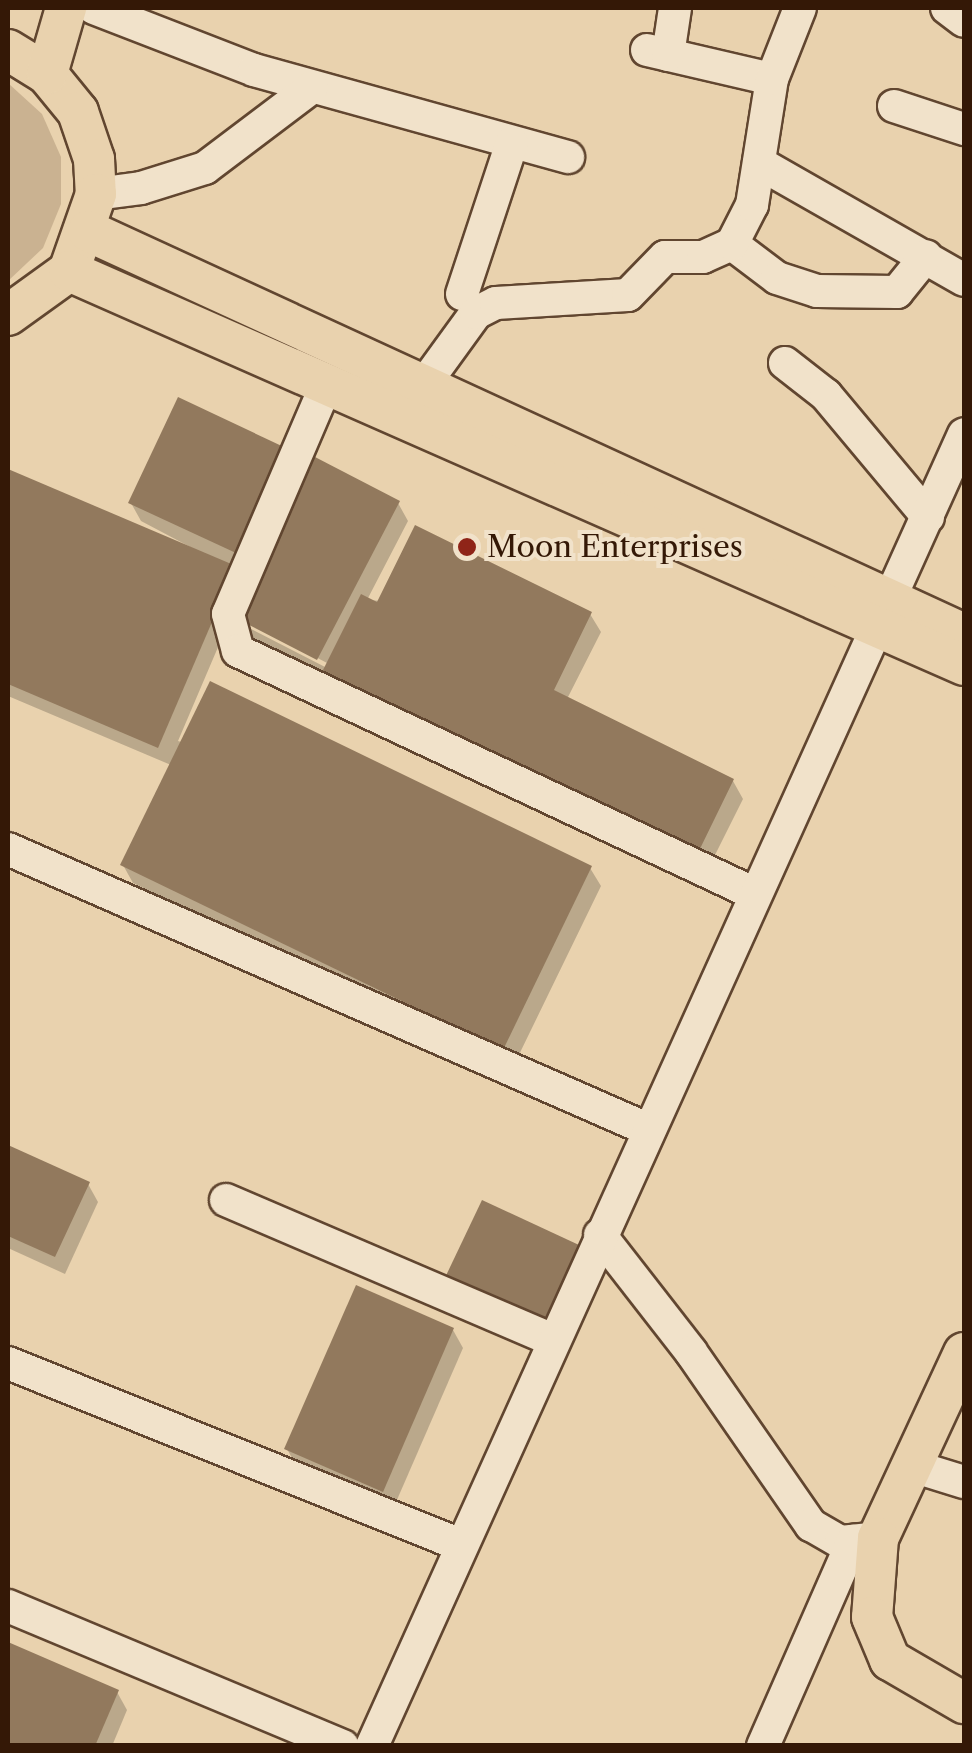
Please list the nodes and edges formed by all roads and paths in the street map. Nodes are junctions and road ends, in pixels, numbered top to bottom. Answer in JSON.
{"nodes":[{"id":1,"x":66,"y":8,"type":"edge"},
{"id":2,"x":676,"y":8,"type":"edge"},
{"id":3,"x":800,"y":8,"type":"edge"},
{"id":4,"x":947,"y":8,"type":"edge"},
{"id":5,"x":110,"y":11,"type":"edge"},
{"id":6,"x":964,"y":21,"type":"edge"},
{"id":7,"x":8,"y":50,"type":"edge"},
{"id":8,"x":47,"y":74,"type":"junction"},
{"id":9,"x":772,"y":79,"type":"junction"},
{"id":10,"x":312,"y":87,"type":"junction"},
{"id":11,"x":894,"y":106,"type":"dead end"},
{"id":12,"x":964,"y":129,"type":"edge"},
{"id":13,"x":512,"y":143,"type":"junction"},
{"id":14,"x":568,"y":157,"type":"dead end"},
{"id":15,"x":760,"y":163,"type":"junction"},
{"id":16,"x":92,"y":212,"type":"junction"},
{"id":17,"x":732,"y":244,"type":"junction"},
{"id":18,"x":926,"y":256,"type":"junction"},
{"id":19,"x":70,"y":270,"type":"junction"},
{"id":20,"x":964,"y":280,"type":"edge"},
{"id":21,"x":462,"y":294,"type":"dead end"},
{"id":22,"x":8,"y":316,"type":"edge"},
{"id":23,"x":785,"y":364,"type":"dead end"},
{"id":24,"x":326,"y":383,"type":"junction"},
{"id":25,"x":423,"y":386,"type":"junction"},
{"id":26,"x":964,"y":434,"type":"edge"},
{"id":27,"x":928,"y":517,"type":"junction"},
{"id":28,"x":886,"y":614,"type":"junction"},
{"id":29,"x":964,"y":634,"type":"edge"},
{"id":30,"x":964,"y":665,"type":"edge"},
{"id":31,"x":8,"y":849,"type":"edge"},
{"id":32,"x":755,"y":894,"type":"junction"},
{"id":33,"x":647,"y":1129,"type":"junction"},
{"id":34,"x":226,"y":1200,"type":"dead end"},
{"id":35,"x":600,"y":1235,"type":"junction"},
{"id":36,"x":553,"y":1340,"type":"junction"},
{"id":37,"x":964,"y":1354,"type":"edge"},
{"id":38,"x":8,"y":1363,"type":"edge"},
{"id":39,"x":912,"y":1466,"type":"junction"},
{"id":40,"x":964,"y":1482,"type":"edge"},
{"id":41,"x":866,"y":1540,"type":"junction"},
{"id":42,"x":462,"y":1545,"type":"junction"},
{"id":43,"x":8,"y":1606,"type":"edge"},
{"id":44,"x":964,"y":1703,"type":"edge"},
{"id":45,"x":343,"y":1746,"type":"edge"},
{"id":46,"x":372,"y":1746,"type":"edge"},
{"id":47,"x":763,"y":1746,"type":"edge"}],
"edges":[{"from":1,"to":8,"type":"main road"},
{"from":2,"to":9,"type":"street"},
{"from":3,"to":9,"type":"street"},
{"from":4,"to":6,"type":"street"},
{"from":5,"to":10,"type":"street"},
{"from":7,"to":8,"type":"main road"},
{"from":8,"to":16,"type":"main road"},
{"from":9,"to":15,"type":"street"},
{"from":10,"to":13,"type":"street"},
{"from":10,"to":16,"type":"street"},
{"from":11,"to":12,"type":"street"},
{"from":13,"to":14,"type":"street"},
{"from":13,"to":21,"type":"street"},
{"from":15,"to":17,"type":"street"},
{"from":15,"to":18,"type":"street"},
{"from":16,"to":19,"type":"main road"},
{"from":16,"to":25,"type":"main road"},
{"from":17,"to":18,"type":"street"},
{"from":17,"to":25,"type":"street"},
{"from":18,"to":20,"type":"street"},
{"from":19,"to":22,"type":"main road"},
{"from":19,"to":24,"type":"main road"},
{"from":23,"to":27,"type":"street"},
{"from":24,"to":28,"type":"main road"},
{"from":24,"to":32,"type":"street"},
{"from":25,"to":28,"type":"main road"},
{"from":26,"to":27,"type":"street"},
{"from":27,"to":28,"type":"street"},
{"from":28,"to":29,"type":"main road"},
{"from":28,"to":30,"type":"main road"},
{"from":28,"to":32,"type":"street"},
{"from":31,"to":33,"type":"street"},
{"from":32,"to":33,"type":"street"},
{"from":33,"to":35,"type":"street"},
{"from":34,"to":36,"type":"street"},
{"from":35,"to":36,"type":"street"},
{"from":35,"to":41,"type":"street"},
{"from":36,"to":42,"type":"street"},
{"from":37,"to":39,"type":"main road"},
{"from":38,"to":42,"type":"street"},
{"from":39,"to":40,"type":"street"},
{"from":39,"to":41,"type":"main road"},
{"from":41,"to":44,"type":"main road"},
{"from":41,"to":47,"type":"street"},
{"from":42,"to":46,"type":"street"},
{"from":43,"to":45,"type":"street"}]}
